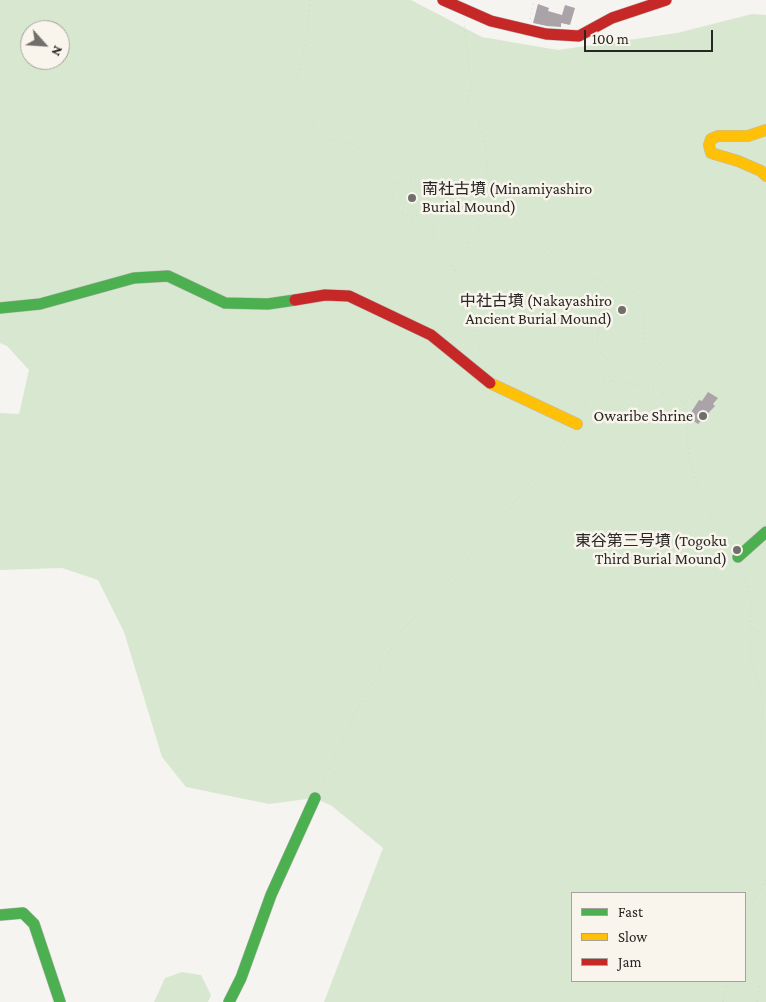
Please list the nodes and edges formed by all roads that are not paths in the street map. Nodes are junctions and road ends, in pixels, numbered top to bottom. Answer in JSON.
{"nodes":[{"id":1,"x":443,"y":0,"type":"edge"},
{"id":2,"x":666,"y":0,"type":"edge"},
{"id":3,"x":766,"y":130,"type":"edge"},
{"id":4,"x":766,"y":176,"type":"edge"},
{"id":5,"x":0,"y":308,"type":"edge"},
{"id":6,"x":577,"y":424,"type":"road end"},
{"id":7,"x":766,"y":532,"type":"edge"},
{"id":8,"x":738,"y":557,"type":"road end"},
{"id":9,"x":315,"y":798,"type":"road end"},
{"id":10,"x":0,"y":915,"type":"edge"},
{"id":11,"x":60,"y":1002,"type":"edge"},
{"id":12,"x":229,"y":1002,"type":"edge"}],
"edges":[{"from":1,"to":2,"type":"street"},
{"from":3,"to":4,"type":"street"},
{"from":5,"to":6,"type":"street"},
{"from":7,"to":8,"type":"street"},
{"from":9,"to":12,"type":"street"},
{"from":10,"to":11,"type":"street"}]}
